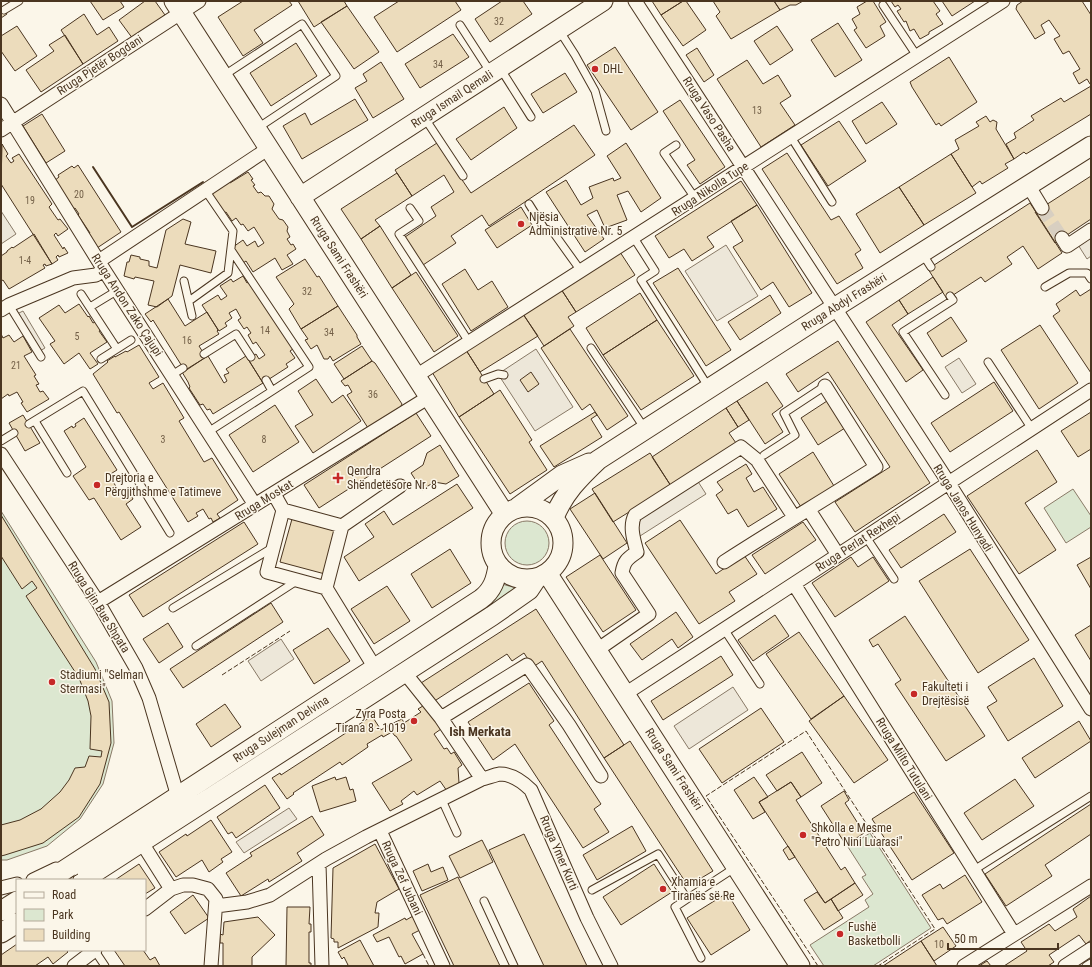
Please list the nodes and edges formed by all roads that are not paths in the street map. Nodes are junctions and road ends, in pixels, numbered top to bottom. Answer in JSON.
{"nodes":[{"id":1,"x":19,"y":1,"type":"edge"},
{"id":2,"x":199,"y":1,"type":"edge"},
{"id":3,"x":603,"y":1,"type":"edge"},
{"id":4,"x":635,"y":1,"type":"edge"},
{"id":5,"x":1003,"y":1,"type":"edge"},
{"id":6,"x":884,"y":5,"type":"dead end"},
{"id":7,"x":177,"y":7,"type":"edge"},
{"id":8,"x":4,"y":10,"type":"dead end"},
{"id":9,"x":460,"y":25,"type":"dead end"},
{"id":10,"x":559,"y":29,"type":"junction"},
{"id":11,"x":917,"y":56,"type":"junction"},
{"id":12,"x":495,"y":71,"type":"junction"},
{"id":13,"x":222,"y":76,"type":"junction"},
{"id":14,"x":1,"y":104,"type":"edge"},
{"id":15,"x":424,"y":117,"type":"junction"},
{"id":16,"x":531,"y":117,"type":"dead end"},
{"id":17,"x":12,"y":122,"type":"junction"},
{"id":18,"x":256,"y":129,"type":"junction"},
{"id":19,"x":1,"y":130,"type":"edge"},
{"id":20,"x":606,"y":131,"type":"dead end"},
{"id":21,"x":791,"y":137,"type":"junction"},
{"id":22,"x":676,"y":145,"type":"dead end"},
{"id":23,"x":1091,"y":146,"type":"edge"},
{"id":24,"x":269,"y":148,"type":"junction"},
{"id":25,"x":743,"y":168,"type":"junction"},
{"id":26,"x":463,"y":176,"type":"dead end"},
{"id":27,"x":1028,"y":185,"type":"junction"},
{"id":28,"x":205,"y":190,"type":"junction"},
{"id":29,"x":300,"y":197,"type":"junction"},
{"id":30,"x":695,"y":198,"type":"junction"},
{"id":31,"x":832,"y":202,"type":"dead end"},
{"id":32,"x":530,"y":204,"type":"dead end"},
{"id":33,"x":410,"y":208,"type":"dead end"},
{"id":34,"x":1042,"y":208,"type":"tunnel mouth"},
{"id":35,"x":1091,"y":230,"type":"edge"},
{"id":36,"x":634,"y":238,"type":"junction"},
{"id":37,"x":1062,"y":238,"type":"dead end"},
{"id":38,"x":231,"y":250,"type":"junction"},
{"id":39,"x":101,"y":265,"type":"junction"},
{"id":40,"x":581,"y":271,"type":"junction"},
{"id":41,"x":1091,"y":279,"type":"edge"},
{"id":42,"x":184,"y":281,"type":"dead end"},
{"id":43,"x":1045,"y":287,"type":"dead end"},
{"id":44,"x":118,"y":290,"type":"junction"},
{"id":45,"x":81,"y":294,"type":"dead end"},
{"id":46,"x":950,"y":296,"type":"dead end"},
{"id":47,"x":189,"y":301,"type":"junction"},
{"id":48,"x":5,"y":307,"type":"edge"},
{"id":49,"x":90,"y":307,"type":"junction"},
{"id":50,"x":834,"y":308,"type":"junction"},
{"id":51,"x":192,"y":316,"type":"dead end"},
{"id":52,"x":131,"y":340,"type":"dead end"},
{"id":53,"x":470,"y":342,"type":"junction"},
{"id":54,"x":591,"y":348,"type":"dead end"},
{"id":55,"x":117,"y":349,"type":"junction"},
{"id":56,"x":204,"y":354,"type":"dead end"},
{"id":57,"x":41,"y":357,"type":"dead end"},
{"id":58,"x":251,"y":357,"type":"dead end"},
{"id":59,"x":101,"y":359,"type":"dead end"},
{"id":60,"x":988,"y":362,"type":"dead end"},
{"id":61,"x":504,"y":375,"type":"dead end"},
{"id":62,"x":416,"y":376,"type":"junction"},
{"id":63,"x":484,"y":379,"type":"dead end"},
{"id":64,"x":266,"y":380,"type":"dead end"},
{"id":65,"x":825,"y":386,"type":"joint"},
{"id":66,"x":709,"y":388,"type":"junction"},
{"id":67,"x":1091,"y":390,"type":"edge"},
{"id":68,"x":272,"y":391,"type":"junction"},
{"id":69,"x":945,"y":395,"type":"dead end"},
{"id":70,"x":429,"y":397,"type":"junction"},
{"id":71,"x":1032,"y":429,"type":"junction"},
{"id":72,"x":646,"y":430,"type":"junction"},
{"id":73,"x":208,"y":432,"type":"junction"},
{"id":74,"x":14,"y":433,"type":"dead end"},
{"id":75,"x":1,"y":441,"type":"edge"},
{"id":76,"x":1,"y":454,"type":"edge"},
{"id":77,"x":764,"y":455,"type":"dead end"},
{"id":78,"x":598,"y":460,"type":"junction"},
{"id":79,"x":67,"y":473,"type":"dead end"},
{"id":80,"x":948,"y":484,"type":"junction"},
{"id":81,"x":400,"y":486,"type":"dead end"},
{"id":82,"x":274,"y":494,"type":"junction"},
{"id":83,"x":255,"y":505,"type":"junction"},
{"id":84,"x":283,"y":510,"type":"junction"},
{"id":85,"x":511,"y":510,"type":"junction"},
{"id":86,"x":809,"y":510,"type":"junction"},
{"id":87,"x":794,"y":517,"type":"junction"},
{"id":88,"x":554,"y":518,"type":"junction"},
{"id":89,"x":342,"y":526,"type":"junction"},
{"id":90,"x":170,"y":533,"type":"dead end"},
{"id":91,"x":866,"y":537,"type":"junction"},
{"id":92,"x":273,"y":547,"type":"junction"},
{"id":93,"x":838,"y":555,"type":"junction"},
{"id":94,"x":724,"y":562,"type":"dead end"},
{"id":95,"x":498,"y":566,"type":"junction"},
{"id":96,"x":542,"y":575,"type":"junction"},
{"id":97,"x":298,"y":580,"type":"junction"},
{"id":98,"x":894,"y":580,"type":"dead end"},
{"id":99,"x":794,"y":584,"type":"junction"},
{"id":100,"x":326,"y":588,"type":"junction"},
{"id":101,"x":98,"y":602,"type":"junction"},
{"id":102,"x":173,"y":608,"type":"dead end"},
{"id":103,"x":724,"y":629,"type":"junction"},
{"id":104,"x":196,"y":646,"type":"dead end"},
{"id":105,"x":597,"y":650,"type":"junction"},
{"id":106,"x":375,"y":668,"type":"junction"},
{"id":107,"x":405,"y":672,"type":"junction"},
{"id":108,"x":760,"y":684,"type":"dead end"},
{"id":109,"x":625,"y":694,"type":"junction"},
{"id":110,"x":1090,"y":704,"type":"edge"},
{"id":111,"x":441,"y":718,"type":"junction"},
{"id":112,"x":601,"y":776,"type":"dead end"},
{"id":113,"x":482,"y":779,"type":"junction"},
{"id":114,"x":1091,"y":796,"type":"edge"},
{"id":115,"x":178,"y":797,"type":"junction"},
{"id":116,"x":442,"y":800,"type":"junction"},
{"id":117,"x":380,"y":831,"type":"junction"},
{"id":118,"x":457,"y":833,"type":"dead end"},
{"id":119,"x":109,"y":841,"type":"junction"},
{"id":120,"x":142,"y":843,"type":"junction"},
{"id":121,"x":319,"y":864,"type":"junction"},
{"id":122,"x":736,"y":866,"type":"junction"},
{"id":123,"x":974,"y":870,"type":"junction"},
{"id":124,"x":35,"y":879,"type":"edge"},
{"id":125,"x":51,"y":879,"type":"edge"},
{"id":126,"x":85,"y":879,"type":"edge"},
{"id":127,"x":16,"y":884,"type":"edge"},
{"id":128,"x":1091,"y":886,"type":"edge"},
{"id":129,"x":1,"y":888,"type":"edge"},
{"id":130,"x":171,"y":889,"type":"junction"},
{"id":131,"x":592,"y":890,"type":"dead end"},
{"id":132,"x":687,"y":899,"type":"junction"},
{"id":133,"x":484,"y":901,"type":"dead end"},
{"id":134,"x":16,"y":902,"type":"edge"},
{"id":135,"x":216,"y":906,"type":"junction"},
{"id":136,"x":146,"y":908,"type":"edge"},
{"id":137,"x":1,"y":911,"type":"edge"},
{"id":138,"x":16,"y":923,"type":"edge"},
{"id":139,"x":1,"y":933,"type":"edge"},
{"id":140,"x":1014,"y":934,"type":"junction"},
{"id":141,"x":1091,"y":950,"type":"edge"},
{"id":142,"x":94,"y":951,"type":"edge"},
{"id":143,"x":96,"y":951,"type":"edge"},
{"id":144,"x":701,"y":958,"type":"dead end"},
{"id":145,"x":1091,"y":963,"type":"edge"},
{"id":146,"x":74,"y":966,"type":"edge"},
{"id":147,"x":105,"y":966,"type":"edge"},
{"id":148,"x":211,"y":966,"type":"edge"},
{"id":149,"x":322,"y":966,"type":"edge"},
{"id":150,"x":444,"y":966,"type":"edge"},
{"id":151,"x":514,"y":966,"type":"edge"},
{"id":152,"x":611,"y":966,"type":"edge"},
{"id":153,"x":800,"y":966,"type":"edge"},
{"id":154,"x":964,"y":966,"type":"edge"},
{"id":155,"x":1065,"y":966,"type":"edge"},
{"id":156,"x":1086,"y":966,"type":"edge"}],
"edges":[{"from":1,"to":8,"type":"lane"},
{"from":2,"to":7,"type":"street","name":"Rruga Pjetër Bogdani"},
{"from":3,"to":10,"type":"main road","name":"Rruga Ismail Qemali"},
{"from":4,"to":25,"type":"street","name":"Rruga Vaso Pasha"},
{"from":5,"to":11,"type":"street","name":"Rruga Nikolla Tupe"},
{"from":6,"to":11,"type":"lane"},
{"from":7,"to":13,"type":"main road","name":"Rruga Sami Frashëri"},
{"from":7,"to":17,"type":"street","name":"Rruga Pjetër Bogdani"},
{"from":9,"to":12,"type":"lane"},
{"from":10,"to":12,"type":"main road","name":"Rruga Ismail Qemali"},
{"from":10,"to":20,"type":"lane"},
{"from":11,"to":21,"type":"street","name":"Rruga Nikolla Tupe"},
{"from":12,"to":15,"type":"main road","name":"Rruga Ismail Qemali"},
{"from":12,"to":16,"type":"lane"},
{"from":13,"to":18,"type":"main road","name":"Rruga Sami Frashëri"},
{"from":13,"to":18,"type":"lane"},
{"from":14,"to":17,"type":"street","name":"Rruga Andon Zako Çajupi"},
{"from":15,"to":26,"type":"lane"},
{"from":15,"to":29,"type":"main road","name":"Rruga Ismail Qemali"},
{"from":17,"to":19,"type":"street","name":"Rruga Pjetër Bogdani"},
{"from":17,"to":39,"type":"street","name":"Rruga Andon Zako Çajupi"},
{"from":18,"to":24,"type":"main road","name":"Rruga Sami Frashëri"},
{"from":21,"to":25,"type":"street","name":"Rruga Nikolla Tupe"},
{"from":21,"to":31,"type":"lane"},
{"from":22,"to":30,"type":"lane"},
{"from":23,"to":27,"type":"main road","name":"Rruga Abdyl Frashëri"},
{"from":24,"to":28,"type":"street"},
{"from":24,"to":29,"type":"main road","name":"Rruga Sami Frashëri"},
{"from":25,"to":30,"type":"street","name":"Rruga Nikolla Tupe"},
{"from":25,"to":50,"type":"street","name":"Rruga Vaso Pasha"},
{"from":27,"to":34,"type":"street"},
{"from":27,"to":50,"type":"main road","name":"Rruga Abdyl Frashëri"},
{"from":28,"to":38,"type":"lane"},
{"from":28,"to":39,"type":"street"},
{"from":29,"to":62,"type":"main road","name":"Rruga Sami Frashëri"},
{"from":30,"to":36,"type":"street","name":"Rruga Nikolla Tupe"},
{"from":32,"to":40,"type":"lane"},
{"from":33,"to":53,"type":"lane"},
{"from":35,"to":37,"type":"street"},
{"from":36,"to":40,"type":"street","name":"Rruga Nikolla Tupe"},
{"from":36,"to":66,"type":"lane"},
{"from":38,"to":47,"type":"lane"},
{"from":38,"to":68,"type":"lane"},
{"from":39,"to":44,"type":"street","name":"Rruga Andon Zako Çajupi"},
{"from":39,"to":48,"type":"street"},
{"from":40,"to":53,"type":"street","name":"Rruga Nikolla Tupe"},
{"from":41,"to":43,"type":"lane"},
{"from":42,"to":47,"type":"lane"},
{"from":44,"to":49,"type":"lane"},
{"from":44,"to":73,"type":"street","name":"Rruga Andon Zako Çajupi"},
{"from":45,"to":49,"type":"lane"},
{"from":46,"to":69,"type":"lane"},
{"from":47,"to":51,"type":"lane"},
{"from":48,"to":57,"type":"lane"},
{"from":49,"to":55,"type":"lane"},
{"from":50,"to":66,"type":"main road","name":"Rruga Abdyl Frashëri"},
{"from":50,"to":80,"type":"street","name":"Rruga Janos Hunyadi"},
{"from":52,"to":55,"type":"lane"},
{"from":53,"to":62,"type":"street","name":"Rruga Nikolla Tupe"},
{"from":54,"to":72,"type":"lane"},
{"from":55,"to":59,"type":"lane"},
{"from":56,"to":58,"type":"lane"},
{"from":60,"to":71,"type":"lane"},
{"from":61,"to":63,"type":"lane"},
{"from":62,"to":70,"type":"main road","name":"Rruga Sami Frashëri"},
{"from":64,"to":68,"type":"lane"},
{"from":65,"to":77,"type":"lane"},
{"from":65,"to":86,"type":"street"},
{"from":66,"to":72,"type":"main road","name":"Rruga Abdyl Frashëri"},
{"from":67,"to":71,"type":"street","name":"Rruga Perlat Rexhepi"},
{"from":68,"to":73,"type":"lane"},
{"from":70,"to":82,"type":"street","name":"Rruga Moskat"},
{"from":70,"to":85,"type":"main road","name":"Rruga Sami Frashëri"},
{"from":71,"to":80,"type":"street","name":"Rruga Perlat Rexhepi"},
{"from":72,"to":78,"type":"main road","name":"Rruga Abdyl Frashëri"},
{"from":73,"to":83,"type":"street","name":"Rruga Andon Zako Çajupi"},
{"from":74,"to":75,"type":"lane"},
{"from":76,"to":101,"type":"street","name":"Rruga Gjin Bue Shpata"},
{"from":78,"to":85,"type":"main road","name":"Rruga Abdyl Frashëri"},
{"from":78,"to":88,"type":"main road","name":"Rruga Abdyl Frashëri"},
{"from":79,"to":90,"type":"lane"},
{"from":80,"to":91,"type":"street","name":"Rruga Perlat Rexhepi"},
{"from":80,"to":110,"type":"street","name":"Rruga Janos Hunyadi"},
{"from":81,"to":89,"type":"street"},
{"from":82,"to":83,"type":"street","name":"Rruga Moskat"},
{"from":82,"to":84,"type":"street"},
{"from":83,"to":101,"type":"street","name":"Rruga Moskat"},
{"from":84,"to":89,"type":"street"},
{"from":84,"to":92,"type":"street"},
{"from":85,"to":88,"type":"main road"},
{"from":85,"to":95,"type":"main road"},
{"from":86,"to":87,"type":"street"},
{"from":86,"to":93,"type":"street"},
{"from":87,"to":94,"type":"street"},
{"from":87,"to":105,"type":"street"},
{"from":88,"to":96,"type":"main road"},
{"from":89,"to":100,"type":"street"},
{"from":91,"to":93,"type":"street","name":"Rruga Perlat Rexhepi"},
{"from":91,"to":98,"type":"lane"},
{"from":92,"to":97,"type":"street"},
{"from":92,"to":102,"type":"lane"},
{"from":93,"to":99,"type":"street","name":"Rruga Perlat Rexhepi"},
{"from":95,"to":96,"type":"main road"},
{"from":95,"to":106,"type":"main road","name":"Rruga Sulejman Delvina"},
{"from":96,"to":105,"type":"main road","name":"Rruga Sami Frashëri"},
{"from":96,"to":107,"type":"main road","name":"Rruga Sulejman Delvina"},
{"from":97,"to":100,"type":"street"},
{"from":97,"to":104,"type":"lane"},
{"from":99,"to":103,"type":"street","name":"Rruga Perlat Rexhepi"},
{"from":99,"to":123,"type":"street","name":"Rruga Milto Tutulani"},
{"from":100,"to":106,"type":"street"},
{"from":101,"to":115,"type":"street","name":"Rruga Gjin Bue Shpata"},
{"from":103,"to":108,"type":"lane"},
{"from":103,"to":109,"type":"street","name":"Rruga Perlat Rexhepi"},
{"from":105,"to":109,"type":"main road","name":"Rruga Sami Frashëri"},
{"from":106,"to":115,"type":"main road","name":"Rruga Sulejman Delvina"},
{"from":107,"to":111,"type":"street"},
{"from":107,"to":120,"type":"main road","name":"Rruga Sulejman Delvina"},
{"from":109,"to":122,"type":"main road","name":"Rruga Sami Frashëri"},
{"from":111,"to":112,"type":"street"},
{"from":111,"to":113,"type":"street"},
{"from":113,"to":116,"type":"street","name":"Rruga Ymer Kurti"},
{"from":113,"to":152,"type":"street","name":"Rruga Ymer Kurti"},
{"from":114,"to":123,"type":"lane"},
{"from":115,"to":119,"type":"main road","name":"Rruga Sulejman Delvina"},
{"from":116,"to":117,"type":"street","name":"Rruga Ymer Kurti"},
{"from":116,"to":118,"type":"lane"},
{"from":117,"to":121,"type":"street","name":"Rruga Zef Jubani"},
{"from":117,"to":150,"type":"street","name":"Rruga Zef Jubani"},
{"from":119,"to":124,"type":"street"},
{"from":119,"to":125,"type":"main road","name":"Rruga Sulejman Delvina"},
{"from":120,"to":126,"type":"main road","name":"Rruga Sulejman Delvina"},
{"from":120,"to":130,"type":"street"},
{"from":121,"to":135,"type":"street","name":"Rruga Zef Jubani"},
{"from":121,"to":149,"type":"street"},
{"from":122,"to":132,"type":"lane"},
{"from":122,"to":153,"type":"main road","name":"Rruga Sami Frashëri"},
{"from":123,"to":140,"type":"street","name":"Rruga Milto Tutulani"},
{"from":127,"to":129,"type":"street"},
{"from":128,"to":140,"type":"street"},
{"from":130,"to":135,"type":"street"},
{"from":130,"to":136,"type":"street"},
{"from":131,"to":132,"type":"lane"},
{"from":132,"to":144,"type":"lane"},
{"from":133,"to":151,"type":"lane"},
{"from":134,"to":137,"type":"main road"},
{"from":135,"to":148,"type":"street"},
{"from":138,"to":139,"type":"main road"},
{"from":140,"to":154,"type":"street"},
{"from":141,"to":155,"type":"street"},
{"from":142,"to":146,"type":"street"},
{"from":143,"to":147,"type":"lane"},
{"from":145,"to":156,"type":"lane"}]}
